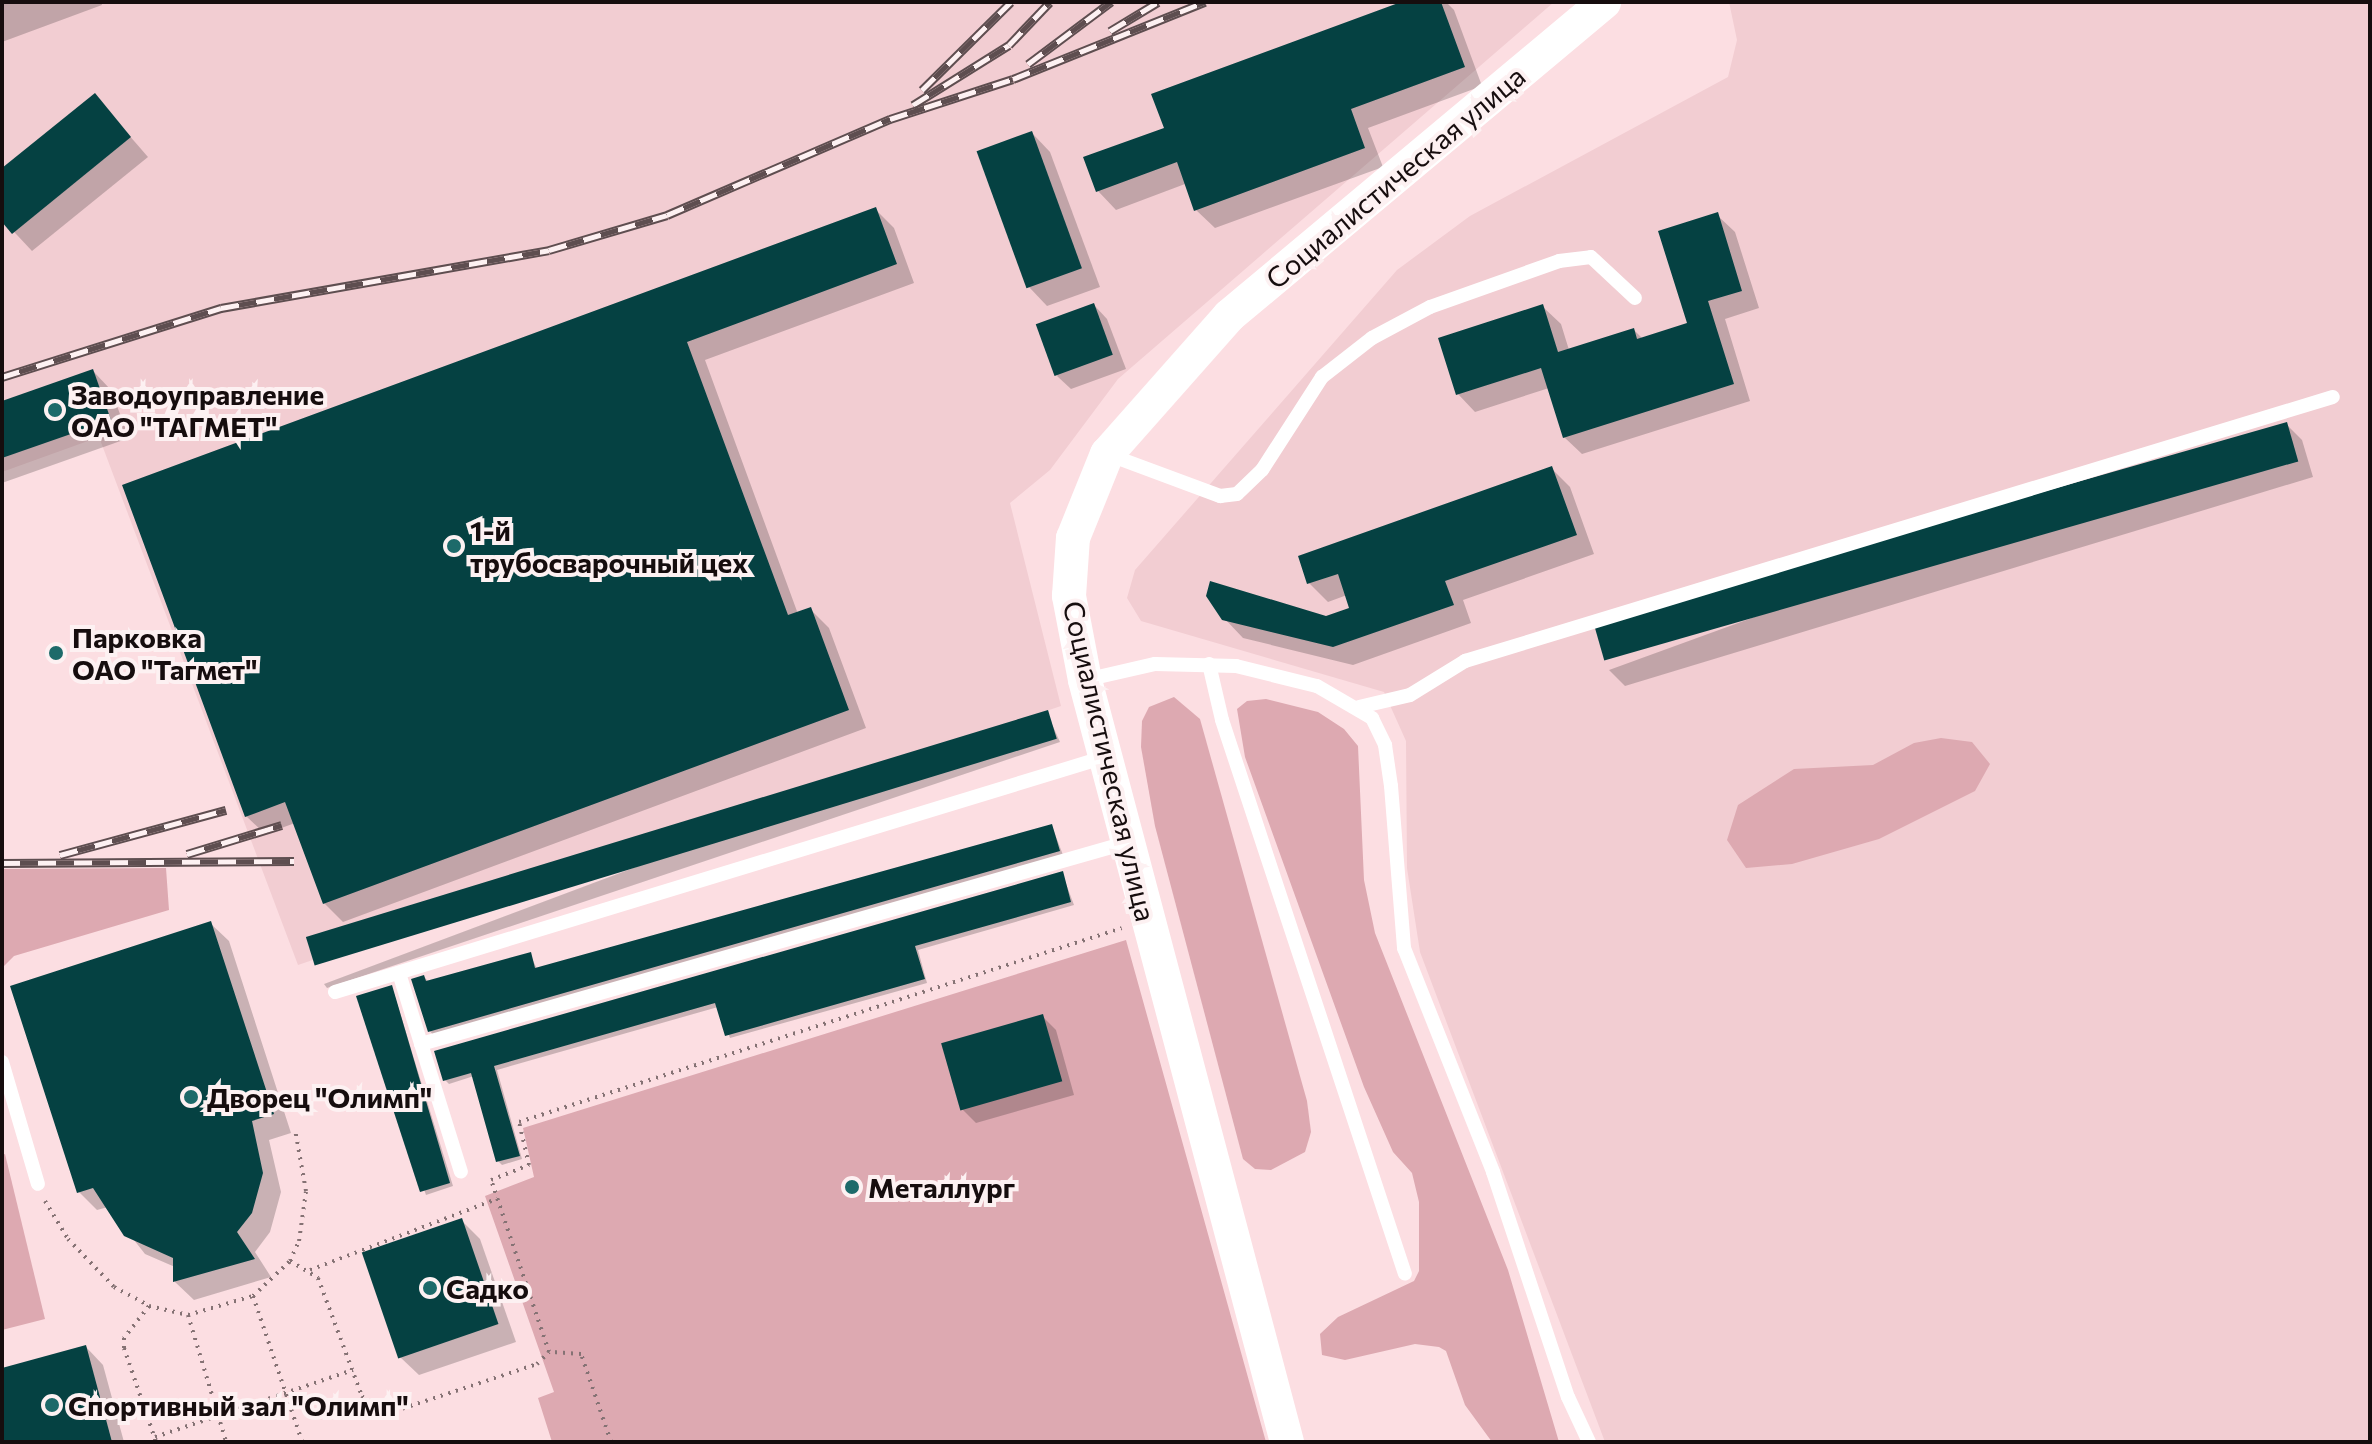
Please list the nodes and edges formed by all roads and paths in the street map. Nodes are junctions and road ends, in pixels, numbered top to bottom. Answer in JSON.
{"nodes":[{"id":1,"x":1604,"y":2,"type":"edge"},
{"id":2,"x":1635,"y":298,"type":"dead end"},
{"id":3,"x":2333,"y":397,"type":"dead end"},
{"id":4,"x":1107,"y":454,"type":"junction"},
{"id":5,"x":1209,"y":664,"type":"junction"},
{"id":6,"x":1085,"y":680,"type":"junction"},
{"id":7,"x":1359,"y":707,"type":"junction"},
{"id":8,"x":1105,"y":756,"type":"junction"},
{"id":9,"x":1122,"y":844,"type":"dead end"},
{"id":10,"x":1147,"y":920,"type":"junction"},
{"id":11,"x":399,"y":973,"type":"junction"},
{"id":12,"x":335,"y":992,"type":"dead end"},
{"id":13,"x":421,"y":1044,"type":"junction"},
{"id":14,"x":2,"y":1062,"type":"edge"},
{"id":15,"x":9,"y":1110,"type":"edge"},
{"id":16,"x":295,"y":1129,"type":"dead end"},
{"id":17,"x":461,"y":1172,"type":"dead end"},
{"id":18,"x":38,"y":1184,"type":"joint"},
{"id":19,"x":497,"y":1199,"type":"junction"},
{"id":20,"x":290,"y":1261,"type":"junction"},
{"id":21,"x":310,"y":1270,"type":"junction"},
{"id":22,"x":1405,"y":1274,"type":"dead end"},
{"id":23,"x":253,"y":1296,"type":"junction"},
{"id":24,"x":149,"y":1306,"type":"junction"},
{"id":25,"x":188,"y":1315,"type":"junction"},
{"id":26,"x":549,"y":1352,"type":"junction"},
{"id":27,"x":354,"y":1370,"type":"junction"},
{"id":28,"x":286,"y":1393,"type":"junction"},
{"id":29,"x":218,"y":1416,"type":"junction"},
{"id":30,"x":155,"y":1440,"type":"edge"},
{"id":31,"x":226,"y":1442,"type":"edge"},
{"id":32,"x":302,"y":1442,"type":"edge"},
{"id":33,"x":611,"y":1442,"type":"edge"},
{"id":34,"x":1287,"y":1442,"type":"edge"},
{"id":35,"x":1589,"y":1442,"type":"edge"}],
"edges":[{"from":1,"to":4,"type":"street","name":"Социалистическая улица"},
{"from":2,"to":4,"type":"lane"},
{"from":3,"to":7,"type":"lane"},
{"from":4,"to":6,"type":"street","name":"Социалистическая улица"},
{"from":5,"to":6,"type":"lane"},
{"from":5,"to":7,"type":"lane"},
{"from":5,"to":22,"type":"lane"},
{"from":6,"to":8,"type":"street","name":"Социалистическая улица"},
{"from":7,"to":35,"type":"lane"},
{"from":8,"to":10,"type":"street","name":"Социалистическая улица"},
{"from":8,"to":11,"type":"lane"},
{"from":9,"to":13,"type":"lane"},
{"from":10,"to":19,"type":"path"},
{"from":10,"to":34,"type":"street","name":"Социалистическая улица"},
{"from":11,"to":12,"type":"lane"},
{"from":11,"to":13,"type":"lane"},
{"from":13,"to":17,"type":"lane"},
{"from":14,"to":15,"type":"lane"},
{"from":15,"to":18,"type":"lane"},
{"from":16,"to":20,"type":"path"},
{"from":18,"to":24,"type":"path"},
{"from":19,"to":21,"type":"path"},
{"from":19,"to":26,"type":"path"},
{"from":20,"to":21,"type":"path"},
{"from":20,"to":23,"type":"path"},
{"from":21,"to":27,"type":"path"},
{"from":23,"to":25,"type":"path"},
{"from":23,"to":28,"type":"path"},
{"from":24,"to":25,"type":"path"},
{"from":24,"to":30,"type":"path"},
{"from":25,"to":29,"type":"path"},
{"from":26,"to":27,"type":"path"},
{"from":26,"to":33,"type":"path"},
{"from":27,"to":28,"type":"path"},
{"from":28,"to":29,"type":"path"},
{"from":28,"to":32,"type":"path"},
{"from":29,"to":30,"type":"path"},
{"from":29,"to":31,"type":"path"}]}
